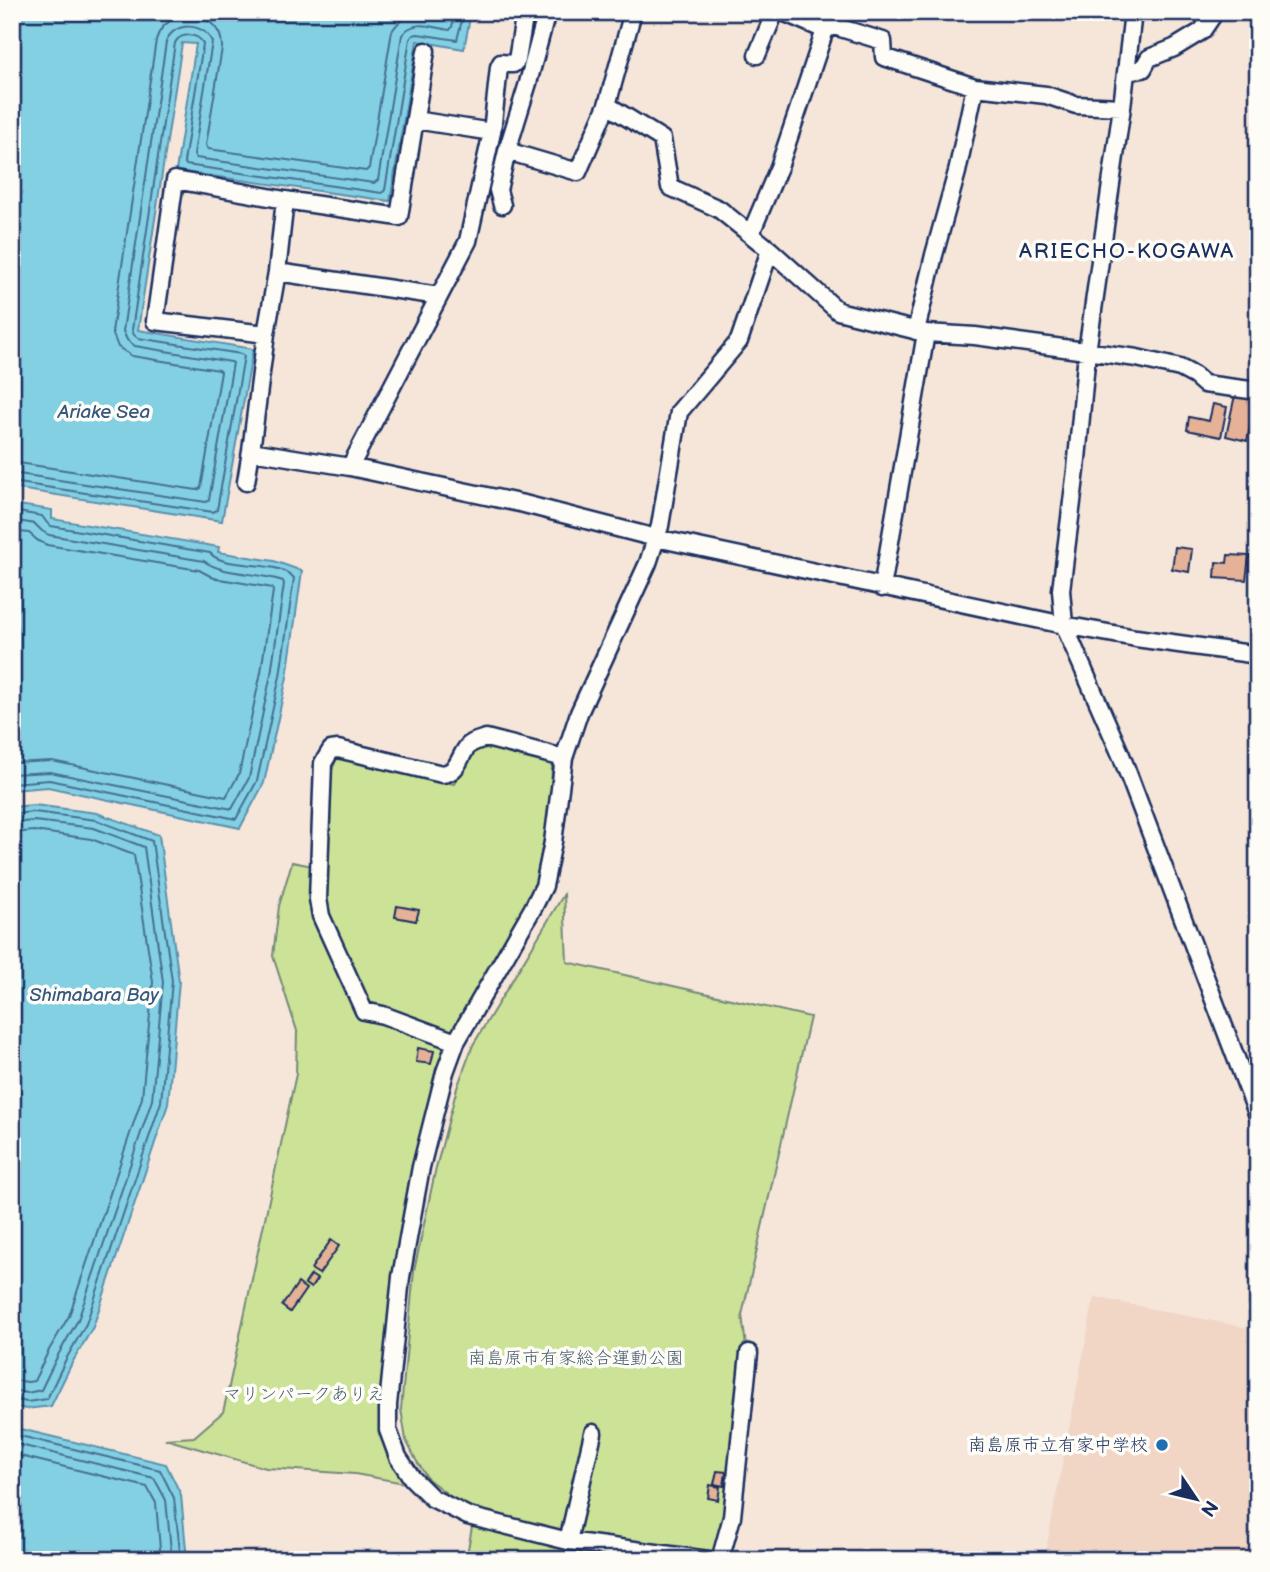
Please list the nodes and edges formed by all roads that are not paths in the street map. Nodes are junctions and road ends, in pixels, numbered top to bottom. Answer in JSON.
{"nodes":[{"id":1,"x":526,"y":12,"type":"edge"},
{"id":2,"x":547,"y":12,"type":"edge"},
{"id":3,"x":633,"y":12,"type":"edge"},
{"id":4,"x":775,"y":12,"type":"edge"},
{"id":5,"x":783,"y":12,"type":"edge"},
{"id":6,"x":1133,"y":12,"type":"edge"},
{"id":7,"x":1215,"y":12,"type":"edge"},
{"id":8,"x":832,"y":23,"type":"edge"},
{"id":9,"x":426,"y":51,"type":"dead end"},
{"id":10,"x":757,"y":55,"type":"dead end"},
{"id":11,"x":1126,"y":72,"type":"junction"},
{"id":12,"x":498,"y":74,"type":"junction"},
{"id":13,"x":528,"y":82,"type":"junction"},
{"id":14,"x":975,"y":87,"type":"junction"},
{"id":15,"x":607,"y":105,"type":"junction"},
{"id":16,"x":1122,"y":107,"type":"junction"},
{"id":17,"x":415,"y":120,"type":"junction"},
{"id":18,"x":492,"y":132,"type":"junction"},
{"id":19,"x":507,"y":151,"type":"junction"},
{"id":20,"x":285,"y":200,"type":"junction"},
{"id":21,"x":502,"y":205,"type":"dead end"},
{"id":22,"x":747,"y":232,"type":"junction"},
{"id":23,"x":770,"y":250,"type":"junction"},
{"id":24,"x":277,"y":271,"type":"junction"},
{"id":25,"x":439,"y":296,"type":"junction"},
{"id":26,"x":921,"y":332,"type":"junction"},
{"id":27,"x":266,"y":334,"type":"junction"},
{"id":28,"x":1087,"y":352,"type":"junction"},
{"id":29,"x":1258,"y":391,"type":"edge"},
{"id":30,"x":251,"y":451,"type":"junction"},
{"id":31,"x":350,"y":467,"type":"junction"},
{"id":32,"x":246,"y":482,"type":"dead end"},
{"id":33,"x":656,"y":538,"type":"junction"},
{"id":34,"x":882,"y":587,"type":"junction"},
{"id":35,"x":1064,"y":625,"type":"junction"},
{"id":36,"x":1258,"y":655,"type":"edge"},
{"id":37,"x":564,"y":758,"type":"junction"},
{"id":38,"x":456,"y":1042,"type":"junction"},
{"id":39,"x":1258,"y":1116,"type":"edge"},
{"id":40,"x":750,"y":1353,"type":"dead end"},
{"id":41,"x":593,"y":1433,"type":"dead end"},
{"id":42,"x":568,"y":1541,"type":"junction"},
{"id":43,"x":708,"y":1560,"type":"edge"},
{"id":44,"x":720,"y":1560,"type":"edge"}],
"edges":[{"from":1,"to":12,"type":"street"},
{"from":2,"to":13,"type":"street"},
{"from":3,"to":15,"type":"street"},
{"from":4,"to":10,"type":"street"},
{"from":5,"to":8,"type":"street"},
{"from":6,"to":11,"type":"street"},
{"from":7,"to":11,"type":"street"},
{"from":8,"to":14,"type":"street"},
{"from":8,"to":22,"type":"street"},
{"from":9,"to":17,"type":"street"},
{"from":11,"to":16,"type":"street"},
{"from":12,"to":13,"type":"street"},
{"from":12,"to":18,"type":"street"},
{"from":13,"to":19,"type":"street"},
{"from":14,"to":16,"type":"street"},
{"from":14,"to":26,"type":"street"},
{"from":15,"to":19,"type":"street"},
{"from":15,"to":22,"type":"street"},
{"from":16,"to":28,"type":"street"},
{"from":17,"to":18,"type":"street"},
{"from":17,"to":20,"type":"street"},
{"from":18,"to":25,"type":"street"},
{"from":19,"to":21,"type":"street"},
{"from":20,"to":24,"type":"street"},
{"from":20,"to":27,"type":"street"},
{"from":22,"to":23,"type":"street"},
{"from":23,"to":26,"type":"street"},
{"from":23,"to":33,"type":"street"},
{"from":24,"to":25,"type":"street"},
{"from":24,"to":27,"type":"street"},
{"from":25,"to":31,"type":"street"},
{"from":26,"to":28,"type":"street"},
{"from":26,"to":34,"type":"street"},
{"from":27,"to":30,"type":"street"},
{"from":28,"to":29,"type":"street"},
{"from":28,"to":35,"type":"street"},
{"from":30,"to":31,"type":"street"},
{"from":30,"to":32,"type":"street"},
{"from":31,"to":33,"type":"street"},
{"from":33,"to":34,"type":"street"},
{"from":33,"to":37,"type":"street"},
{"from":34,"to":35,"type":"street"},
{"from":35,"to":36,"type":"street"},
{"from":35,"to":39,"type":"street"},
{"from":37,"to":38,"type":"street"},
{"from":37,"to":38,"type":"street"},
{"from":38,"to":42,"type":"street"},
{"from":40,"to":44,"type":"street"},
{"from":41,"to":42,"type":"street"},
{"from":42,"to":43,"type":"street"}]}
